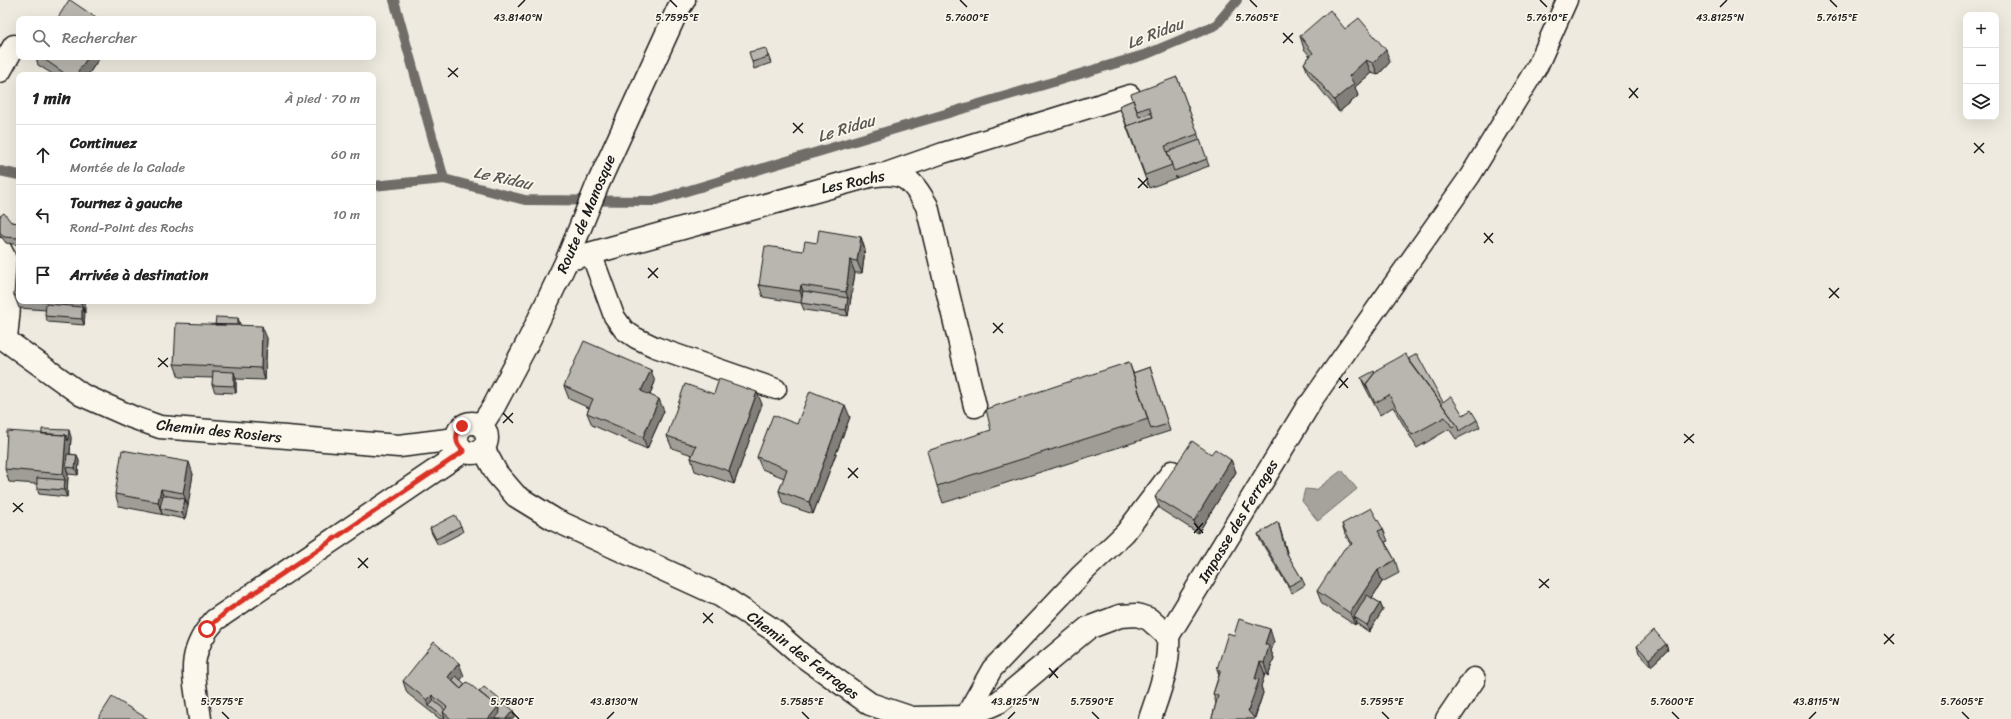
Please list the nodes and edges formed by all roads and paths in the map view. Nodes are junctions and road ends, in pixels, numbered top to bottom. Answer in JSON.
{"nodes":[{"id":1,"x":684,"y":0,"type":"edge"},
{"id":2,"x":1567,"y":0,"type":"edge"},
{"id":3,"x":14,"y":46,"type":"dead end"},
{"id":4,"x":0,"y":71,"type":"edge"},
{"id":5,"x":1130,"y":95,"type":"edge"},
{"id":6,"x":886,"y":173,"type":"junction"},
{"id":7,"x":0,"y":249,"type":"edge"},
{"id":8,"x":591,"y":253,"type":"junction"},
{"id":9,"x":567,"y":260,"type":"junction"},
{"id":10,"x":3,"y":337,"type":"edge"},
{"id":11,"x":776,"y":389,"type":"dead end"},
{"id":12,"x":975,"y":406,"type":"dead end"},
{"id":13,"x":1308,"y":406,"type":"joint"},
{"id":14,"x":468,"y":446,"type":"junction"},
{"id":15,"x":1172,"y":471,"type":"edge"},
{"id":16,"x":1168,"y":636,"type":"junction"},
{"id":17,"x":1474,"y":679,"type":"dead end"},
{"id":18,"x":965,"y":717,"type":"junction"},
{"id":19,"x":200,"y":719,"type":"edge"},
{"id":20,"x":1150,"y":719,"type":"edge"},
{"id":21,"x":1447,"y":719,"type":"edge"}],
"edges":[{"from":1,"to":9,"type":"street","name":"Route de Manosque"},
{"from":2,"to":13,"type":"lane"},
{"from":3,"to":4,"type":"street"},
{"from":5,"to":6,"type":"lane"},
{"from":6,"to":8,"type":"street","name":"Les Rochs"},
{"from":6,"to":12,"type":"street","name":"Les Rochs"},
{"from":7,"to":10,"type":"street","name":"Chemin des Rosiers"},
{"from":8,"to":9,"type":"street","name":"Les Rochs"},
{"from":8,"to":11,"type":"lane"},
{"from":9,"to":14,"type":"street","name":"Route de Manosque"},
{"from":10,"to":14,"type":"street","name":"Chemin des Rosiers"},
{"from":13,"to":16,"type":"street","name":"Impasse des Ferrages"},
{"from":14,"to":18,"type":"street","name":"Chemin des Ferrages"},
{"from":14,"to":19,"type":"street"},
{"from":15,"to":18,"type":"lane"},
{"from":16,"to":18,"type":"street","name":"Chemin des Ferrages"},
{"from":16,"to":20,"type":"street"},
{"from":17,"to":21,"type":"street"}]}
